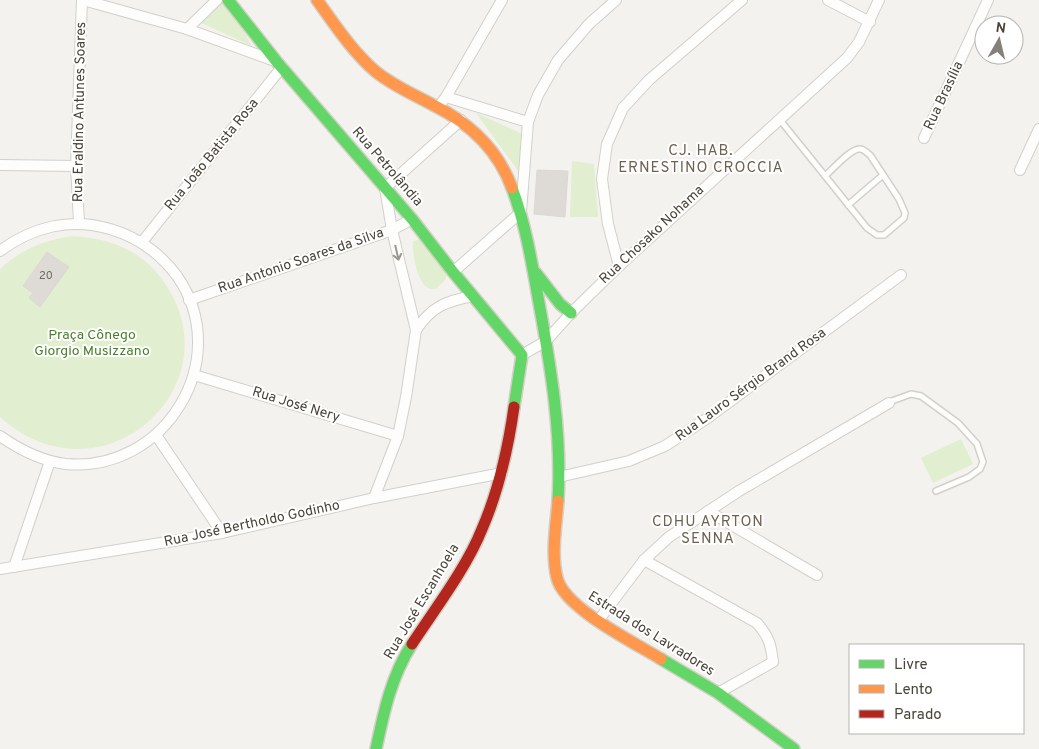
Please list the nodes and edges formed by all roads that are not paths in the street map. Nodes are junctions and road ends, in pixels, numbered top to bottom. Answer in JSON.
{"nodes":[{"id":1,"x":83,"y":0,"type":"edge"},
{"id":2,"x":217,"y":0,"type":"edge"},
{"id":3,"x":228,"y":0,"type":"edge"},
{"id":4,"x":316,"y":0,"type":"edge"},
{"id":5,"x":502,"y":0,"type":"edge"},
{"id":6,"x":616,"y":0,"type":"edge"},
{"id":7,"x":742,"y":0,"type":"edge"},
{"id":8,"x":828,"y":0,"type":"edge"},
{"id":9,"x":879,"y":0,"type":"edge"},
{"id":10,"x":988,"y":0,"type":"edge"},
{"id":11,"x":870,"y":22,"type":"junction"},
{"id":12,"x":187,"y":29,"type":"junction"},
{"id":13,"x":279,"y":64,"type":"junction"},
{"id":14,"x":446,"y":97,"type":"junction"},
{"id":15,"x":438,"y":107,"type":"junction"},
{"id":16,"x":779,"y":119,"type":"junction"},
{"id":17,"x":461,"y":120,"type":"junction"},
{"id":18,"x":528,"y":122,"type":"junction"},
{"id":19,"x":1039,"y":128,"type":"edge"},
{"id":20,"x":924,"y":138,"type":"dead end"},
{"id":21,"x":0,"y":165,"type":"edge"},
{"id":22,"x":76,"y":166,"type":"junction"},
{"id":23,"x":1020,"y":170,"type":"dead end"},
{"id":24,"x":884,"y":175,"type":"junction"},
{"id":25,"x":825,"y":176,"type":"junction"},
{"id":26,"x":385,"y":188,"type":"junction"},
{"id":27,"x":848,"y":205,"type":"junction"},
{"id":28,"x":520,"y":212,"type":"junction"},
{"id":29,"x":412,"y":219,"type":"junction"},
{"id":30,"x":79,"y":223,"type":"junction"},
{"id":31,"x":392,"y":230,"type":"junction"},
{"id":32,"x":142,"y":242,"type":"junction"},
{"id":33,"x":0,"y":251,"type":"edge"},
{"id":34,"x":619,"y":266,"type":"junction"},
{"id":35,"x":533,"y":269,"type":"junction"},
{"id":36,"x":453,"y":272,"type":"junction"},
{"id":37,"x":901,"y":275,"type":"dead end"},
{"id":38,"x":473,"y":296,"type":"junction"},
{"id":39,"x":190,"y":300,"type":"junction"},
{"id":40,"x":571,"y":313,"type":"junction"},
{"id":41,"x":416,"y":330,"type":"junction"},
{"id":42,"x":546,"y":341,"type":"junction"},
{"id":43,"x":522,"y":355,"type":"junction"},
{"id":44,"x":194,"y":375,"type":"junction"},
{"id":45,"x":889,"y":403,"type":"joint"},
{"id":46,"x":156,"y":435,"type":"junction"},
{"id":47,"x":0,"y":436,"type":"edge"},
{"id":48,"x":398,"y":436,"type":"junction"},
{"id":49,"x":50,"y":461,"type":"junction"},
{"id":50,"x":502,"y":473,"type":"junction"},
{"id":51,"x":559,"y":477,"type":"junction"},
{"id":52,"x":936,"y":492,"type":"dead end"},
{"id":53,"x":374,"y":498,"type":"junction"},
{"id":54,"x":708,"y":511,"type":"junction"},
{"id":55,"x":222,"y":533,"type":"junction"},
{"id":56,"x":644,"y":560,"type":"junction"},
{"id":57,"x":14,"y":567,"type":"junction"},
{"id":58,"x":0,"y":569,"type":"edge"},
{"id":59,"x":817,"y":575,"type":"dead end"},
{"id":60,"x":598,"y":621,"type":"junction"},
{"id":61,"x":718,"y":693,"type":"junction"},
{"id":62,"x":376,"y":749,"type":"edge"},
{"id":63,"x":794,"y":749,"type":"edge"}],
"edges":[{"from":1,"to":12,"type":"street"},
{"from":1,"to":22,"type":"street","name":"Rua Eraldino Antunes Soares"},
{"from":2,"to":12,"type":"street"},
{"from":3,"to":13,"type":"street","name":"Rua Petrolândia"},
{"from":4,"to":15,"type":"street","name":"Estrada dos Lavradores"},
{"from":5,"to":14,"type":"street"},
{"from":6,"to":18,"type":"street"},
{"from":7,"to":34,"type":"street"},
{"from":8,"to":11,"type":"street"},
{"from":9,"to":11,"type":"street","name":"Rua Chosako Nohama"},
{"from":10,"to":20,"type":"street","name":"Rua Brasília"},
{"from":11,"to":16,"type":"street","name":"Rua Chosako Nohama"},
{"from":12,"to":13,"type":"street"},
{"from":13,"to":26,"type":"street","name":"Rua Petrolândia"},
{"from":13,"to":32,"type":"street","name":"Rua João Batista Rosa"},
{"from":14,"to":15,"type":"street"},
{"from":14,"to":18,"type":"street"},
{"from":15,"to":17,"type":"street","name":"Estrada dos Lavradores"},
{"from":16,"to":25,"type":"lane"},
{"from":16,"to":34,"type":"street","name":"Rua Chosako Nohama"},
{"from":17,"to":26,"type":"street"},
{"from":17,"to":28,"type":"street","name":"Estrada dos Lavradores"},
{"from":18,"to":28,"type":"street"},
{"from":19,"to":23,"type":"street"},
{"from":21,"to":22,"type":"street"},
{"from":22,"to":30,"type":"street","name":"Rua Eraldino Antunes Soares"},
{"from":24,"to":25,"type":"lane"},
{"from":24,"to":27,"type":"lane"},
{"from":24,"to":27,"type":"lane"},
{"from":25,"to":27,"type":"lane"},
{"from":26,"to":29,"type":"street","name":"Rua Petrolândia"},
{"from":26,"to":31,"type":"street"},
{"from":28,"to":35,"type":"street","name":"Estrada dos Lavradores"},
{"from":28,"to":36,"type":"street"},
{"from":29,"to":31,"type":"street","name":"Rua Antonio Soares da Silva"},
{"from":29,"to":36,"type":"street","name":"Rua Petrolândia"},
{"from":30,"to":32,"type":"street"},
{"from":30,"to":33,"type":"street"},
{"from":31,"to":39,"type":"street","name":"Rua Antonio Soares da Silva"},
{"from":31,"to":41,"type":"street","one_way":true},
{"from":32,"to":39,"type":"street"},
{"from":34,"to":40,"type":"street","name":"Rua Chosako Nohama"},
{"from":35,"to":40,"type":"street"},
{"from":35,"to":42,"type":"street","name":"Estrada dos Lavradores"},
{"from":36,"to":38,"type":"street","name":"Rua Petrolândia"},
{"from":37,"to":51,"type":"street","name":"Rua Lauro Sérgio Brand Rosa"},
{"from":38,"to":41,"type":"street"},
{"from":38,"to":43,"type":"street","name":"Rua Petrolândia"},
{"from":39,"to":44,"type":"street"},
{"from":40,"to":42,"type":"street","name":"Rua Chosako Nohama"},
{"from":41,"to":48,"type":"street"},
{"from":42,"to":43,"type":"street","name":"Rua Chosako Nohama"},
{"from":42,"to":51,"type":"street","name":"Estrada dos Lavradores"},
{"from":43,"to":50,"type":"street","name":"Rua José Escanhoela"},
{"from":44,"to":46,"type":"street"},
{"from":44,"to":48,"type":"street","name":"Rua José Nery"},
{"from":45,"to":52,"type":"lane"},
{"from":45,"to":54,"type":"street"},
{"from":46,"to":49,"type":"street"},
{"from":46,"to":55,"type":"street"},
{"from":47,"to":49,"type":"street"},
{"from":48,"to":53,"type":"street"},
{"from":49,"to":57,"type":"street"},
{"from":50,"to":53,"type":"street","name":"Rua José Bertholdo Godinho"},
{"from":50,"to":62,"type":"street","name":"Rua José Escanhoela"},
{"from":51,"to":60,"type":"street","name":"Estrada dos Lavradores"},
{"from":53,"to":55,"type":"street","name":"Rua José Bertholdo Godinho"},
{"from":54,"to":56,"type":"street"},
{"from":54,"to":59,"type":"street"},
{"from":55,"to":57,"type":"street","name":"Rua José Bertholdo Godinho"},
{"from":56,"to":60,"type":"street"},
{"from":56,"to":61,"type":"street"},
{"from":57,"to":58,"type":"street","name":"Rua José Bertholdo Godinho"},
{"from":60,"to":61,"type":"street","name":"Estrada dos Lavradores"},
{"from":61,"to":63,"type":"street","name":"Estrada dos Lavradores"}]}
